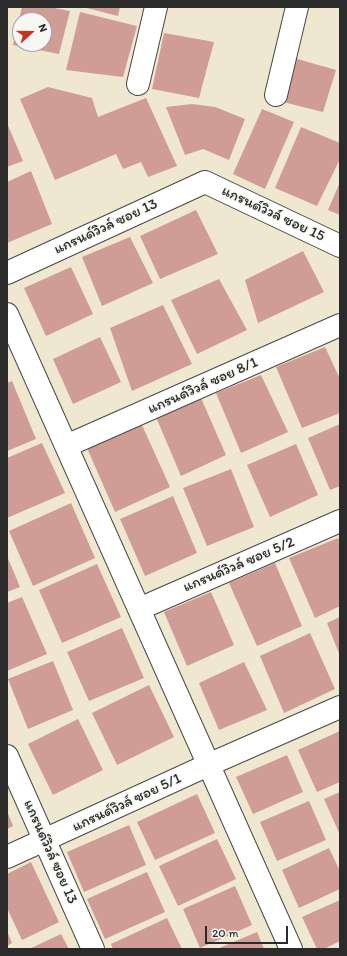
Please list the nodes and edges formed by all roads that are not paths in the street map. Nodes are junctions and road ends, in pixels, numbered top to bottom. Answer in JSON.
{"nodes":[{"id":1,"x":156,"y":7,"type":"edge"},
{"id":2,"x":297,"y":7,"type":"edge"},
{"id":3,"x":138,"y":84,"type":"dead end"},
{"id":4,"x":276,"y":94,"type":"dead end"},
{"id":5,"x":205,"y":182,"type":"joint"},
{"id":6,"x":340,"y":246,"type":"edge"},
{"id":7,"x":7,"y":273,"type":"edge"},
{"id":8,"x":7,"y":314,"type":"edge"},
{"id":9,"x":340,"y":325,"type":"edge"},
{"id":10,"x":66,"y":446,"type":"junction"},
{"id":11,"x":340,"y":521,"type":"edge"},
{"id":12,"x":138,"y":609,"type":"junction"},
{"id":13,"x":340,"y":708,"type":"edge"},
{"id":14,"x":7,"y":756,"type":"edge"},
{"id":15,"x":208,"y":765,"type":"junction"},
{"id":16,"x":45,"y":841,"type":"junction"},
{"id":17,"x":7,"y":857,"type":"edge"},
{"id":18,"x":93,"y":949,"type":"edge"},
{"id":19,"x":291,"y":949,"type":"edge"}],
"edges":[{"from":1,"to":3,"type":"street"},
{"from":2,"to":4,"type":"street"},
{"from":5,"to":6,"type":"street","name":"แกรนด์วิวล์ ซอย 15"},
{"from":5,"to":7,"type":"street","name":"แกรนด์วิวล์ ซอย 13"},
{"from":8,"to":10,"type":"street"},
{"from":9,"to":10,"type":"street","name":"แกรนด์วิวล์ ซอย 8/1"},
{"from":10,"to":12,"type":"street"},
{"from":11,"to":12,"type":"street","name":"แกรนด์วิวล์ ซอย 5/2"},
{"from":12,"to":15,"type":"street"},
{"from":13,"to":15,"type":"street","name":"แกรนด์วิวล์ ซอย 5/1"},
{"from":14,"to":16,"type":"street","name":"แกรนด์วิวล์ ซอย 13"},
{"from":15,"to":16,"type":"street","name":"แกรนด์วิวล์ ซอย 5/1"},
{"from":15,"to":19,"type":"street"},
{"from":16,"to":17,"type":"street","name":"แกรนด์วิวล์ ซอย 5/1"},
{"from":16,"to":18,"type":"street","name":"แกรนด์วิวล์ ซอย 13"}]}
